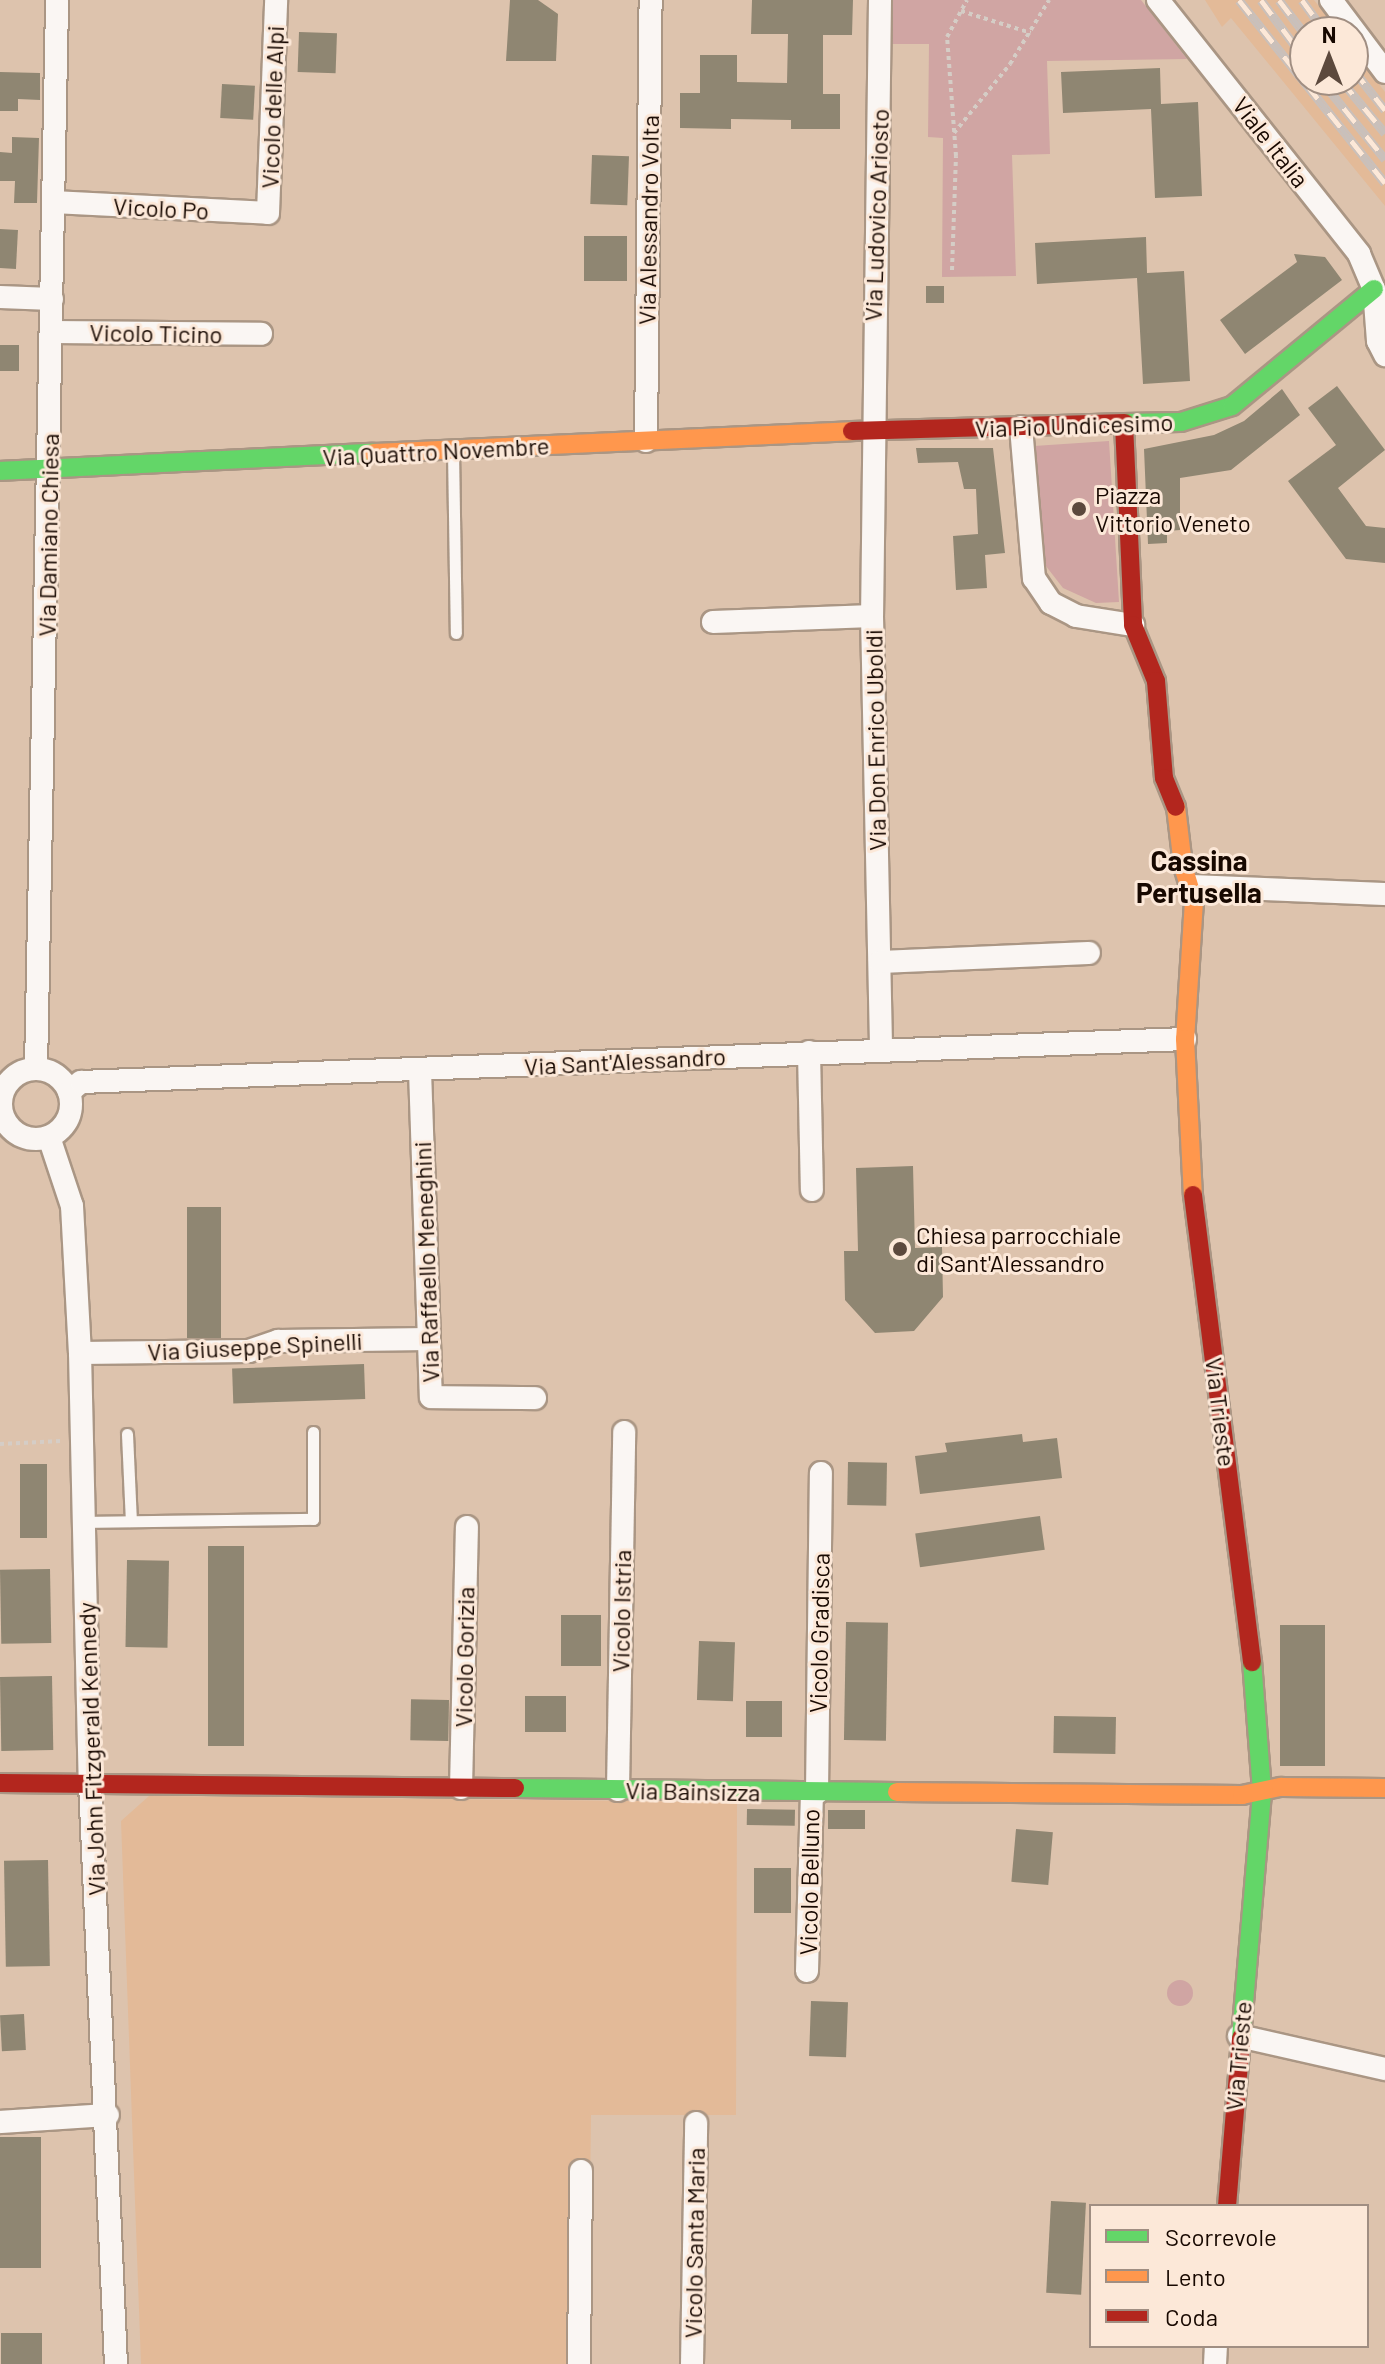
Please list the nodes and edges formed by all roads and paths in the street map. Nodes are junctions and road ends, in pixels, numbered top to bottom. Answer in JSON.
{"nodes":[{"id":1,"x":57,"y":0,"type":"edge"},
{"id":2,"x":276,"y":0,"type":"edge"},
{"id":3,"x":651,"y":0,"type":"edge"},
{"id":4,"x":880,"y":0,"type":"edge"},
{"id":5,"x":967,"y":0,"type":"edge"},
{"id":6,"x":1049,"y":0,"type":"edge"},
{"id":7,"x":1158,"y":0,"type":"edge"},
{"id":8,"x":1331,"y":0,"type":"edge"},
{"id":9,"x":961,"y":11,"type":"junction"},
{"id":10,"x":1031,"y":33,"type":"junction"},
{"id":11,"x":1385,"y":72,"type":"edge"},
{"id":12,"x":954,"y":133,"type":"junction"},
{"id":13,"x":54,"y":202,"type":"junction"},
{"id":14,"x":268,"y":213,"type":"joint"},
{"id":15,"x":952,"y":270,"type":"dead end"},
{"id":16,"x":1379,"y":292,"type":"edge"},
{"id":17,"x":0,"y":297,"type":"edge"},
{"id":18,"x":52,"y":299,"type":"junction"},
{"id":19,"x":52,"y":332,"type":"junction"},
{"id":20,"x":261,"y":334,"type":"dead end"},
{"id":21,"x":1385,"y":355,"type":"edge"},
{"id":22,"x":1124,"y":424,"type":"junction"},
{"id":23,"x":1021,"y":427,"type":"junction"},
{"id":24,"x":872,"y":430,"type":"junction"},
{"id":25,"x":646,"y":441,"type":"junction"},
{"id":26,"x":453,"y":450,"type":"junction"},
{"id":27,"x":50,"y":470,"type":"junction"},
{"id":28,"x":0,"y":471,"type":"edge"},
{"id":29,"x":872,"y":616,"type":"junction"},
{"id":30,"x":713,"y":622,"type":"dead end"},
{"id":31,"x":1133,"y":625,"type":"junction"},
{"id":32,"x":456,"y":633,"type":"dead end"},
{"id":33,"x":1191,"y":886,"type":"junction"},
{"id":34,"x":1385,"y":894,"type":"edge"},
{"id":35,"x":1089,"y":953,"type":"dead end"},
{"id":36,"x":880,"y":962,"type":"junction"},
{"id":37,"x":1185,"y":1039,"type":"junction"},
{"id":38,"x":881,"y":1049,"type":"junction"},
{"id":39,"x":809,"y":1052,"type":"junction"},
{"id":40,"x":36,"y":1069,"type":"junction"},
{"id":41,"x":420,"y":1070,"type":"junction"},
{"id":42,"x":69,"y":1092,"type":"junction"},
{"id":43,"x":0,"y":1103,"type":"edge"},
{"id":44,"x":49,"y":1137,"type":"junction"},
{"id":45,"x":812,"y":1190,"type":"dead end"},
{"id":46,"x":429,"y":1339,"type":"junction"},
{"id":47,"x":80,"y":1353,"type":"junction"},
{"id":48,"x":535,"y":1398,"type":"dead end"},
{"id":49,"x":313,"y":1432,"type":"dead end"},
{"id":50,"x":624,"y":1432,"type":"dead end"},
{"id":51,"x":127,"y":1434,"type":"dead end"},
{"id":52,"x":84,"y":1440,"type":"junction"},
{"id":53,"x":0,"y":1444,"type":"edge"},
{"id":54,"x":821,"y":1473,"type":"dead end"},
{"id":55,"x":131,"y":1521,"type":"junction"},
{"id":56,"x":85,"y":1522,"type":"junction"},
{"id":57,"x":467,"y":1527,"type":"dead end"},
{"id":58,"x":0,"y":1783,"type":"edge"},
{"id":59,"x":90,"y":1783,"type":"junction"},
{"id":60,"x":461,"y":1788,"type":"junction"},
{"id":61,"x":1385,"y":1788,"type":"edge"},
{"id":62,"x":618,"y":1790,"type":"junction"},
{"id":63,"x":1262,"y":1791,"type":"junction"},
{"id":64,"x":814,"y":1793,"type":"junction"},
{"id":65,"x":807,"y":1971,"type":"dead end"},
{"id":66,"x":1239,"y":2036,"type":"junction"},
{"id":67,"x":1385,"y":2069,"type":"edge"},
{"id":68,"x":108,"y":2115,"type":"junction"},
{"id":69,"x":0,"y":2122,"type":"edge"},
{"id":70,"x":696,"y":2123,"type":"dead end"},
{"id":71,"x":581,"y":2171,"type":"dead end"},
{"id":72,"x":1227,"y":2204,"type":"edge"},
{"id":73,"x":116,"y":2364,"type":"edge"},
{"id":74,"x":579,"y":2364,"type":"edge"},
{"id":75,"x":692,"y":2364,"type":"edge"}],
"edges":[{"from":1,"to":13,"type":"street","name":"Via Damiano Chiesa"},
{"from":2,"to":14,"type":"street","name":"Vicolo delle Alpi"},
{"from":3,"to":25,"type":"street","name":"Via Alessandro Volta"},
{"from":4,"to":24,"type":"street","name":"Via Ludovico Ariosto"},
{"from":5,"to":9,"type":"path"},
{"from":6,"to":10,"type":"path"},
{"from":7,"to":16,"type":"street","name":"Viale Italia"},
{"from":8,"to":11,"type":"street"},
{"from":9,"to":10,"type":"path"},
{"from":9,"to":12,"type":"path"},
{"from":10,"to":12,"type":"path"},
{"from":12,"to":15,"type":"path"},
{"from":13,"to":14,"type":"street","name":"Vicolo Po"},
{"from":13,"to":18,"type":"street","name":"Via Damiano Chiesa"},
{"from":16,"to":21,"type":"street","name":"Viale Italia"},
{"from":16,"to":22,"type":"street","name":"Via Pio Undicesimo"},
{"from":17,"to":18,"type":"street"},
{"from":18,"to":19,"type":"street","name":"Via Damiano Chiesa"},
{"from":19,"to":20,"type":"street","name":"Vicolo Ticino"},
{"from":19,"to":27,"type":"street","name":"Via Damiano Chiesa"},
{"from":22,"to":23,"type":"street","name":"Via Pio Undicesimo"},
{"from":22,"to":31,"type":"street"},
{"from":23,"to":24,"type":"street","name":"Via Pio Undicesimo"},
{"from":23,"to":31,"type":"street"},
{"from":24,"to":25,"type":"street","name":"Via Quattro Novembre"},
{"from":24,"to":29,"type":"street","name":"Via Don Enrico Uboldi"},
{"from":25,"to":26,"type":"street","name":"Via Quattro Novembre"},
{"from":26,"to":27,"type":"street","name":"Via Quattro Novembre"},
{"from":26,"to":32,"type":"lane"},
{"from":27,"to":28,"type":"street","name":"Via Quattro Novembre"},
{"from":27,"to":40,"type":"street","name":"Via Damiano Chiesa"},
{"from":29,"to":30,"type":"street"},
{"from":29,"to":36,"type":"street","name":"Via Don Enrico Uboldi"},
{"from":31,"to":33,"type":"street","name":"Via Trieste"},
{"from":33,"to":34,"type":"street"},
{"from":33,"to":37,"type":"street","name":"Via Trieste"},
{"from":35,"to":36,"type":"street"},
{"from":36,"to":38,"type":"street","name":"Via Don Enrico Uboldi"},
{"from":37,"to":38,"type":"street","name":"Via Sant'Alessandro"},
{"from":37,"to":63,"type":"street","name":"Via Trieste"},
{"from":38,"to":39,"type":"street","name":"Via Sant'Alessandro"},
{"from":39,"to":41,"type":"street","name":"Via Sant'Alessandro"},
{"from":39,"to":45,"type":"street"},
{"from":40,"to":42,"type":"street"},
{"from":40,"to":43,"type":"street"},
{"from":41,"to":42,"type":"street","name":"Via Sant'Alessandro"},
{"from":41,"to":46,"type":"street","name":"Via Raffaello Meneghini"},
{"from":42,"to":44,"type":"street"},
{"from":43,"to":44,"type":"street"},
{"from":44,"to":47,"type":"street","name":"Via John Fitzgerald Kennedy"},
{"from":46,"to":47,"type":"street","name":"Via Giuseppe Spinelli"},
{"from":46,"to":48,"type":"street","name":"Via Raffaello Meneghini"},
{"from":47,"to":52,"type":"street","name":"Via John Fitzgerald Kennedy"},
{"from":49,"to":55,"type":"lane"},
{"from":50,"to":62,"type":"street","name":"Vicolo Istria"},
{"from":51,"to":55,"type":"lane"},
{"from":52,"to":53,"type":"path"},
{"from":52,"to":56,"type":"street","name":"Via John Fitzgerald Kennedy"},
{"from":54,"to":64,"type":"street","name":"Vicolo Gradisca"},
{"from":55,"to":56,"type":"lane"},
{"from":56,"to":59,"type":"street","name":"Via John Fitzgerald Kennedy"},
{"from":57,"to":60,"type":"street","name":"Vicolo Gorizia"},
{"from":58,"to":59,"type":"street","name":"Via Bainsizza"},
{"from":59,"to":60,"type":"street","name":"Via Bainsizza"},
{"from":59,"to":68,"type":"street","name":"Via John Fitzgerald Kennedy"},
{"from":60,"to":62,"type":"street","name":"Via Bainsizza"},
{"from":61,"to":63,"type":"street","name":"Via Bainsizza"},
{"from":62,"to":64,"type":"street","name":"Via Bainsizza"},
{"from":63,"to":64,"type":"street","name":"Via Bainsizza"},
{"from":63,"to":66,"type":"street","name":"Via Trieste"},
{"from":64,"to":65,"type":"street","name":"Vicolo Belluno"},
{"from":66,"to":67,"type":"street"},
{"from":66,"to":72,"type":"street","name":"Via Trieste"},
{"from":68,"to":69,"type":"street"},
{"from":68,"to":73,"type":"street","name":"Via John Fitzgerald Kennedy"},
{"from":70,"to":75,"type":"street","name":"Vicolo Santa Maria"},
{"from":71,"to":74,"type":"street"}]}
